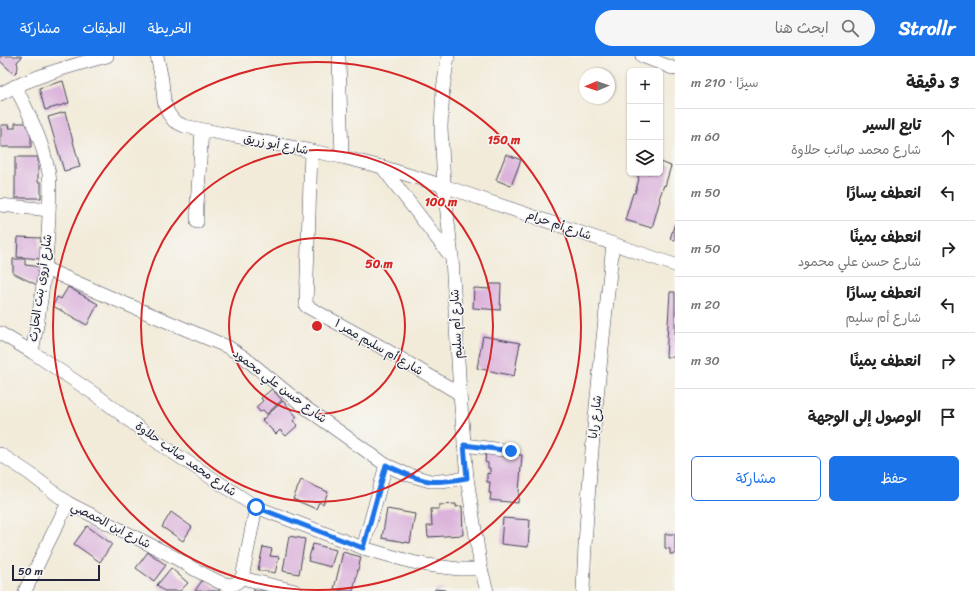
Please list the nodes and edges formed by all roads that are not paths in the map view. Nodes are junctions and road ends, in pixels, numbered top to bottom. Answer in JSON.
{"nodes":[{"id":1,"x":107,"y":56,"type":"edge"},
{"id":2,"x":158,"y":56,"type":"edge"},
{"id":3,"x":448,"y":56,"type":"edge"},
{"id":4,"x":643,"y":56,"type":"edge"},
{"id":5,"x":339,"y":59,"type":"dead end"},
{"id":6,"x":675,"y":69,"type":"edge"},
{"id":7,"x":15,"y":86,"type":"junction"},
{"id":8,"x":0,"y":94,"type":"edge"},
{"id":9,"x":202,"y":130,"type":"junction"},
{"id":10,"x":311,"y":151,"type":"junction"},
{"id":11,"x":342,"y":157,"type":"junction"},
{"id":12,"x":382,"y":167,"type":"junction"},
{"id":13,"x":444,"y":186,"type":"junction"},
{"id":14,"x":0,"y":205,"type":"edge"},
{"id":15,"x":49,"y":210,"type":"junction"},
{"id":16,"x":197,"y":222,"type":"dead end"},
{"id":17,"x":613,"y":244,"type":"junction"},
{"id":18,"x":452,"y":258,"type":"junction"},
{"id":19,"x":675,"y":265,"type":"edge"},
{"id":20,"x":46,"y":269,"type":"junction"},
{"id":21,"x":0,"y":333,"type":"edge"},
{"id":22,"x":32,"y":352,"type":"junction"},
{"id":23,"x":460,"y":394,"type":"junction"},
{"id":24,"x":464,"y":445,"type":"junction"},
{"id":25,"x":511,"y":451,"type":"dead end"},
{"id":26,"x":0,"y":454,"type":"edge"},
{"id":27,"x":386,"y":465,"type":"junction"},
{"id":28,"x":467,"y":478,"type":"junction"},
{"id":29,"x":68,"y":503,"type":"junction"},
{"id":30,"x":256,"y":507,"type":"junction"},
{"id":31,"x":363,"y":548,"type":"junction"},
{"id":32,"x":481,"y":569,"type":"junction"},
{"id":33,"x":242,"y":578,"type":"junction"},
{"id":34,"x":25,"y":591,"type":"edge"},
{"id":35,"x":295,"y":591,"type":"edge"},
{"id":36,"x":487,"y":591,"type":"edge"},
{"id":37,"x":583,"y":591,"type":"edge"}],
"edges":[{"from":1,"to":7,"type":"street"},
{"from":2,"to":9,"type":"street","name":"شارع أبو زريق"},
{"from":3,"to":13,"type":"street","name":"شارع أم سليم"},
{"from":4,"to":6,"type":"street"},
{"from":5,"to":11,"type":"street"},
{"from":7,"to":8,"type":"street"},
{"from":7,"to":15,"type":"street","name":"شارع أروى بنت الحارث"},
{"from":9,"to":10,"type":"street","name":"شارع أبو زريق"},
{"from":9,"to":16,"type":"street"},
{"from":10,"to":11,"type":"street","name":"شارع أبو زريق"},
{"from":10,"to":23,"type":"street","name":"شارع أم سليم ممر ١"},
{"from":11,"to":12,"type":"street","name":"شارع أبو زريق"},
{"from":12,"to":13,"type":"street","name":"شارع أبو زريق"},
{"from":12,"to":18,"type":"street"},
{"from":13,"to":17,"type":"street","name":"شارع أم حرام"},
{"from":13,"to":18,"type":"street","name":"شارع أم سليم"},
{"from":14,"to":15,"type":"street"},
{"from":15,"to":20,"type":"street","name":"شارع أروى بنت الحارث"},
{"from":17,"to":19,"type":"street","name":"شارع أم حرام"},
{"from":17,"to":37,"type":"street","name":"شارع رابا"},
{"from":18,"to":23,"type":"street","name":"شارع أم سليم"},
{"from":20,"to":22,"type":"street","name":"شارع أروى بنت الحارث"},
{"from":20,"to":27,"type":"street","name":"شارع حسن علي محمود"},
{"from":21,"to":22,"type":"street","name":"شارع محمد صائب حلاوة"},
{"from":22,"to":30,"type":"street","name":"شارع محمد صائب حلاوة"},
{"from":23,"to":24,"type":"street","name":"شارع أم سليم"},
{"from":24,"to":25,"type":"street"},
{"from":24,"to":28,"type":"street","name":"شارع أم سليم"},
{"from":26,"to":29,"type":"street","name":"شارع ابن الحمصي"},
{"from":27,"to":28,"type":"street","name":"شارع حسن علي محمود"},
{"from":27,"to":31,"type":"street"},
{"from":28,"to":32,"type":"street","name":"شارع أم سليم"},
{"from":29,"to":33,"type":"street","name":"شارع ابن الحمصي"},
{"from":29,"to":34,"type":"street"},
{"from":30,"to":31,"type":"street","name":"شارع محمد صائب حلاوة"},
{"from":30,"to":33,"type":"street"},
{"from":31,"to":32,"type":"street","name":"شارع محمد صائب حلاوة"},
{"from":32,"to":36,"type":"street","name":"شارع أم سليم"},
{"from":33,"to":35,"type":"street"}]}
